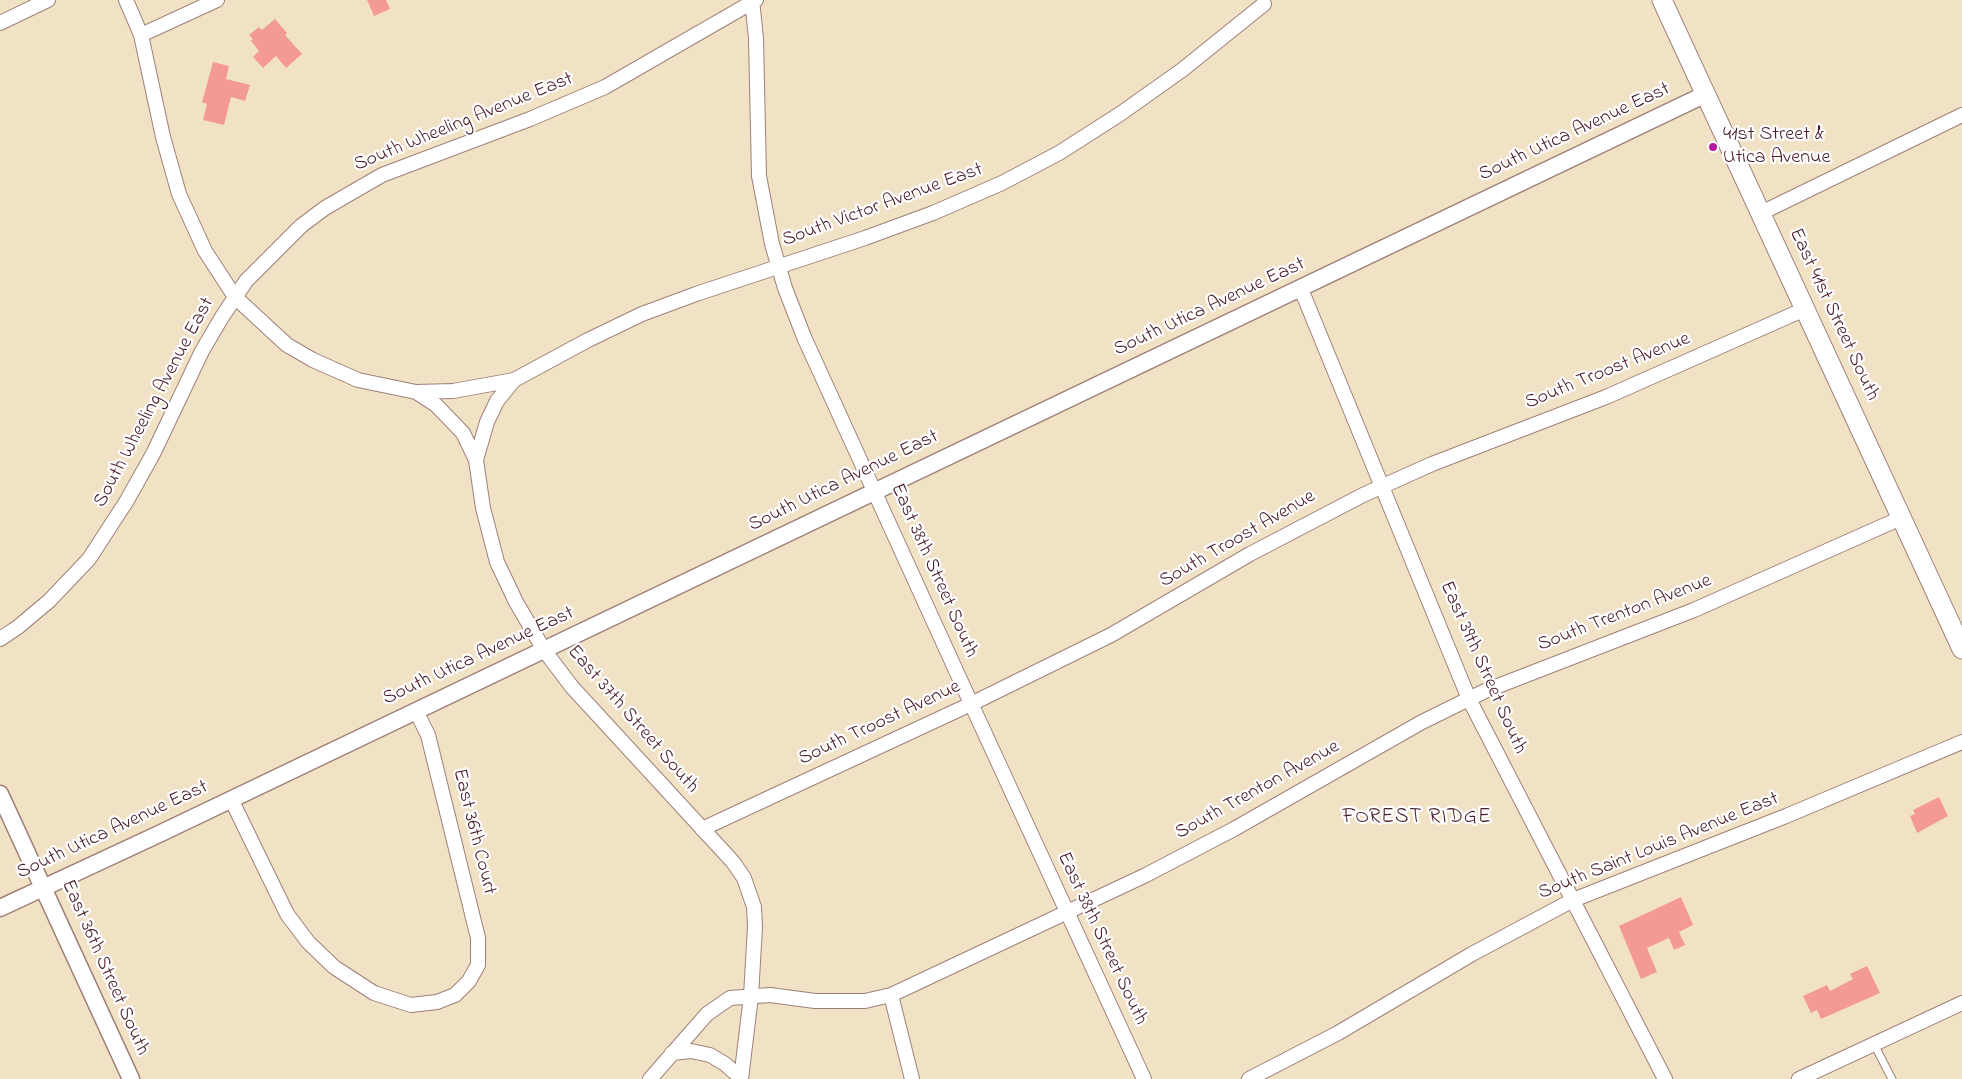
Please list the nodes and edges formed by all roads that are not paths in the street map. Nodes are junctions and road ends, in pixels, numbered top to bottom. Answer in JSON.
{"nodes":[{"id":1,"x":48,"y":0,"type":"edge"},
{"id":2,"x":126,"y":0,"type":"edge"},
{"id":3,"x":217,"y":0,"type":"edge"},
{"id":4,"x":1662,"y":0,"type":"edge"},
{"id":5,"x":753,"y":1,"type":"edge"},
{"id":6,"x":1264,"y":4,"type":"dead end"},
{"id":7,"x":0,"y":23,"type":"edge"},
{"id":8,"x":141,"y":35,"type":"junction"},
{"id":9,"x":1706,"y":94,"type":"junction"},
{"id":10,"x":1962,"y":115,"type":"edge"},
{"id":11,"x":1761,"y":213,"type":"junction"},
{"id":12,"x":778,"y":266,"type":"junction"},
{"id":13,"x":1301,"y":289,"type":"junction"},
{"id":14,"x":235,"y":297,"type":"junction"},
{"id":15,"x":1805,"y":309,"type":"junction"},
{"id":16,"x":514,"y":380,"type":"junction"},
{"id":17,"x":416,"y":392,"type":"junction"},
{"id":18,"x":476,"y":460,"type":"junction"},
{"id":19,"x":1381,"y":486,"type":"junction"},
{"id":20,"x":874,"y":490,"type":"junction"},
{"id":21,"x":1901,"y":518,"type":"junction"},
{"id":22,"x":0,"y":639,"type":"edge"},
{"id":23,"x":1962,"y":649,"type":"edge"},
{"id":24,"x":544,"y":650,"type":"junction"},
{"id":25,"x":1469,"y":699,"type":"junction"},
{"id":26,"x":971,"y":704,"type":"junction"},
{"id":27,"x":416,"y":710,"type":"junction"},
{"id":28,"x":1962,"y":742,"type":"edge"},
{"id":29,"x":0,"y":794,"type":"edge"},
{"id":30,"x":231,"y":799,"type":"junction"},
{"id":31,"x":702,"y":829,"type":"junction"},
{"id":32,"x":44,"y":887,"type":"junction"},
{"id":33,"x":1573,"y":900,"type":"junction"},
{"id":34,"x":0,"y":908,"type":"edge"},
{"id":35,"x":1066,"y":913,"type":"junction"},
{"id":36,"x":891,"y":995,"type":"junction"},
{"id":37,"x":751,"y":996,"type":"junction"},
{"id":38,"x":1962,"y":1003,"type":"edge"},
{"id":39,"x":1874,"y":1044,"type":"junction"},
{"id":40,"x":672,"y":1053,"type":"junction"},
{"id":41,"x":741,"y":1078,"type":"edge"},
{"id":42,"x":132,"y":1079,"type":"edge"},
{"id":43,"x":650,"y":1079,"type":"edge"},
{"id":44,"x":912,"y":1079,"type":"edge"},
{"id":45,"x":1144,"y":1079,"type":"edge"},
{"id":46,"x":1249,"y":1079,"type":"edge"},
{"id":47,"x":1665,"y":1079,"type":"edge"},
{"id":48,"x":1798,"y":1079,"type":"edge"},
{"id":49,"x":1892,"y":1079,"type":"edge"}],
"edges":[{"from":1,"to":7,"type":"street"},
{"from":2,"to":8,"type":"street","name":"East 37th Street South"},
{"from":3,"to":8,"type":"street"},
{"from":4,"to":9,"type":"main road","name":"East 41st Street South"},
{"from":5,"to":12,"type":"street","name":"East 38th Street South"},
{"from":5,"to":14,"type":"street","name":"South Wheeling Avenue East"},
{"from":6,"to":12,"type":"street","name":"South Victor Avenue East"},
{"from":8,"to":14,"type":"street","name":"East 37th Street South"},
{"from":9,"to":11,"type":"main road","name":"East 41st Street South"},
{"from":9,"to":13,"type":"street","name":"South Utica Avenue East"},
{"from":10,"to":11,"type":"street"},
{"from":11,"to":15,"type":"main road","name":"East 41st Street South"},
{"from":12,"to":16,"type":"street","name":"South Victor Avenue East"},
{"from":12,"to":20,"type":"street","name":"East 38th Street South"},
{"from":13,"to":19,"type":"street","name":"East 39th Street South"},
{"from":13,"to":20,"type":"street","name":"South Utica Avenue East"},
{"from":14,"to":17,"type":"street","name":"East 37th Street South"},
{"from":14,"to":22,"type":"street","name":"South Wheeling Avenue East"},
{"from":15,"to":19,"type":"street","name":"South Troost Avenue"},
{"from":15,"to":21,"type":"main road","name":"East 41st Street South"},
{"from":16,"to":17,"type":"street","name":"South Victor Avenue East"},
{"from":16,"to":18,"type":"street","name":"South Victor Avenue East"},
{"from":17,"to":18,"type":"street","name":"East 37th Street South"},
{"from":18,"to":24,"type":"street","name":"East 37th Street South"},
{"from":19,"to":25,"type":"street","name":"East 39th Street South"},
{"from":19,"to":26,"type":"street","name":"South Troost Avenue"},
{"from":20,"to":24,"type":"street","name":"South Utica Avenue East"},
{"from":20,"to":26,"type":"street","name":"East 38th Street South"},
{"from":21,"to":23,"type":"main road","name":"East 41st Street South"},
{"from":21,"to":25,"type":"street","name":"South Trenton Avenue"},
{"from":24,"to":27,"type":"street","name":"South Utica Avenue East"},
{"from":24,"to":31,"type":"street","name":"East 37th Street South"},
{"from":25,"to":33,"type":"street","name":"East 39th Street South"},
{"from":25,"to":35,"type":"street","name":"South Trenton Avenue"},
{"from":26,"to":31,"type":"street","name":"South Troost Avenue"},
{"from":26,"to":35,"type":"street","name":"East 38th Street South"},
{"from":27,"to":30,"type":"street","name":"South Utica Avenue East"},
{"from":27,"to":30,"type":"street","name":"East 36th Court"},
{"from":28,"to":33,"type":"street","name":"South Saint Louis Avenue East"},
{"from":29,"to":32,"type":"street","name":"East 36th Street South"},
{"from":30,"to":32,"type":"street","name":"South Utica Avenue East"},
{"from":31,"to":37,"type":"street","name":"East 37th Street South"},
{"from":32,"to":34,"type":"street","name":"South Utica Avenue East"},
{"from":32,"to":42,"type":"street","name":"East 36th Street South"},
{"from":33,"to":46,"type":"street","name":"South Saint Louis Avenue East"},
{"from":33,"to":47,"type":"street","name":"East 39th Street South"},
{"from":35,"to":36,"type":"street","name":"South Trenton Avenue"},
{"from":35,"to":45,"type":"street","name":"East 38th Street South"},
{"from":36,"to":37,"type":"street","name":"South Trenton Avenue"},
{"from":36,"to":44,"type":"street"},
{"from":37,"to":40,"type":"street","name":"South Trenton Avenue"},
{"from":37,"to":41,"type":"street","name":"East 37th Street South"},
{"from":38,"to":39,"type":"street"},
{"from":39,"to":48,"type":"street"},
{"from":39,"to":49,"type":"lane"},
{"from":40,"to":41,"type":"street"},
{"from":40,"to":43,"type":"street","name":"South Trenton Avenue"}]}
